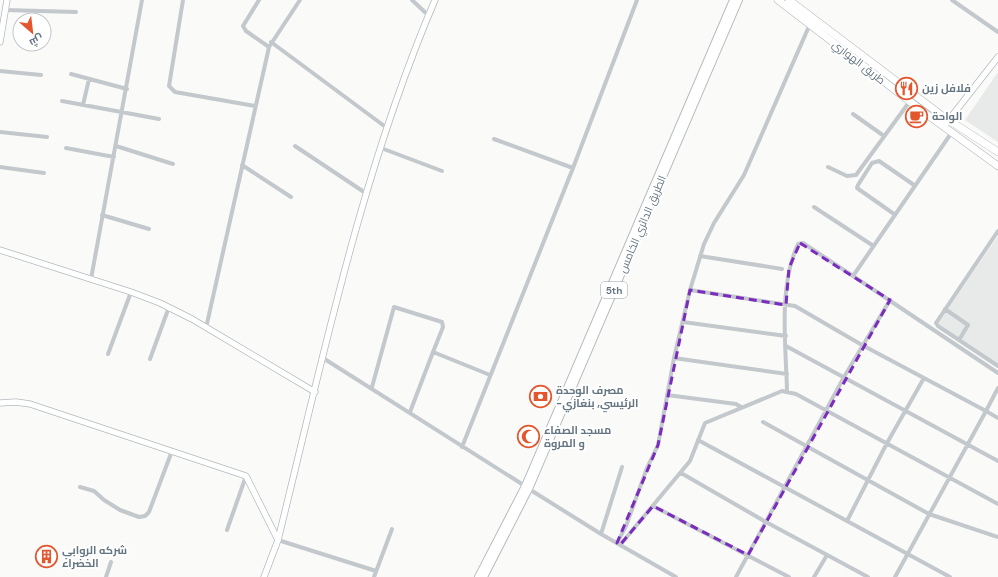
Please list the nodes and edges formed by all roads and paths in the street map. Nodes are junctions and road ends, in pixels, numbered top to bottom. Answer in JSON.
{"nodes":[{"id":1,"x":7,"y":0,"type":"edge"},
{"id":2,"x":142,"y":0,"type":"edge"},
{"id":3,"x":183,"y":0,"type":"edge"},
{"id":4,"x":259,"y":0,"type":"edge"},
{"id":5,"x":300,"y":0,"type":"edge"},
{"id":6,"x":412,"y":0,"type":"edge"},
{"id":7,"x":435,"y":0,"type":"edge"},
{"id":8,"x":637,"y":0,"type":"edge"},
{"id":9,"x":733,"y":0,"type":"edge"},
{"id":10,"x":739,"y":0,"type":"edge"},
{"id":11,"x":778,"y":0,"type":"edge"},
{"id":12,"x":789,"y":0,"type":"edge"},
{"id":13,"x":952,"y":0,"type":"edge"},
{"id":14,"x":5,"y":10,"type":"junction"},
{"id":15,"x":76,"y":12,"type":"dead end"},
{"id":16,"x":428,"y":15,"type":"junction"},
{"id":17,"x":810,"y":24,"type":"junction"},
{"id":18,"x":998,"y":32,"type":"edge"},
{"id":19,"x":0,"y":42,"type":"edge"},
{"id":20,"x":271,"y":42,"type":"junction"},
{"id":21,"x":269,"y":47,"type":"junction"},
{"id":22,"x":998,"y":57,"type":"edge"},
{"id":23,"x":0,"y":71,"type":"edge"},
{"id":24,"x":71,"y":74,"type":"dead end"},
{"id":25,"x":41,"y":75,"type":"dead end"},
{"id":26,"x":89,"y":79,"type":"junction"},
{"id":27,"x":127,"y":89,"type":"junction"},
{"id":28,"x":62,"y":101,"type":"dead end"},
{"id":29,"x":910,"y":101,"type":"junction"},
{"id":30,"x":83,"y":105,"type":"junction"},
{"id":31,"x":255,"y":106,"type":"junction"},
{"id":32,"x":122,"y":112,"type":"junction"},
{"id":33,"x":853,"y":114,"type":"dead end"},
{"id":34,"x":159,"y":119,"type":"dead end"},
{"id":35,"x":946,"y":123,"type":"junction"},
{"id":36,"x":387,"y":128,"type":"junction"},
{"id":37,"x":0,"y":132,"type":"edge"},
{"id":38,"x":952,"y":132,"type":"junction"},
{"id":39,"x":884,"y":136,"type":"junction"},
{"id":40,"x":47,"y":138,"type":"dead end"},
{"id":41,"x":494,"y":139,"type":"dead end"},
{"id":42,"x":116,"y":146,"type":"junction"},
{"id":43,"x":295,"y":146,"type":"dead end"},
{"id":44,"x":66,"y":148,"type":"dead end"},
{"id":45,"x":381,"y":148,"type":"junction"},
{"id":46,"x":998,"y":152,"type":"edge"},
{"id":47,"x":114,"y":157,"type":"junction"},
{"id":48,"x":173,"y":164,"type":"dead end"},
{"id":49,"x":242,"y":165,"type":"junction"},
{"id":50,"x":998,"y":166,"type":"edge"},
{"id":51,"x":0,"y":167,"type":"edge"},
{"id":52,"x":828,"y":167,"type":"dead end"},
{"id":53,"x":572,"y":168,"type":"junction"},
{"id":54,"x":442,"y":171,"type":"dead end"},
{"id":55,"x":44,"y":172,"type":"dead end"},
{"id":56,"x":658,"y":181,"type":"junction"},
{"id":57,"x":914,"y":186,"type":"junction"},
{"id":58,"x":367,"y":194,"type":"junction"},
{"id":59,"x":291,"y":197,"type":"dead end"},
{"id":60,"x":814,"y":207,"type":"dead end"},
{"id":61,"x":102,"y":214,"type":"junction"},
{"id":62,"x":894,"y":214,"type":"junction"},
{"id":63,"x":149,"y":229,"type":"dead end"},
{"id":64,"x":998,"y":230,"type":"edge"},
{"id":65,"x":872,"y":245,"type":"junction"},
{"id":66,"x":0,"y":250,"type":"edge"},
{"id":67,"x":700,"y":256,"type":"junction"},
{"id":68,"x":782,"y":269,"type":"dead end"},
{"id":69,"x":853,"y":276,"type":"junction"},
{"id":70,"x":91,"y":279,"type":"junction"},
{"id":71,"x":690,"y":290,"type":"junction"},
{"id":72,"x":131,"y":292,"type":"junction"},
{"id":73,"x":890,"y":300,"type":"junction"},
{"id":74,"x":786,"y":304,"type":"junction"},
{"id":75,"x":169,"y":307,"type":"junction"},
{"id":76,"x":944,"y":309,"type":"junction"},
{"id":77,"x":683,"y":322,"type":"junction"},
{"id":78,"x":206,"y":328,"type":"junction"},
{"id":79,"x":786,"y":336,"type":"junction"},
{"id":80,"x":959,"y":340,"type":"junction"},
{"id":81,"x":862,"y":345,"type":"junction"},
{"id":82,"x":786,"y":346,"type":"junction"},
{"id":83,"x":433,"y":352,"type":"junction"},
{"id":84,"x":108,"y":354,"type":"dead end"},
{"id":85,"x":150,"y":358,"type":"dead end"},
{"id":86,"x":323,"y":358,"type":"junction"},
{"id":87,"x":674,"y":358,"type":"junction"},
{"id":88,"x":998,"y":366,"type":"edge"},
{"id":89,"x":998,"y":373,"type":"edge"},
{"id":90,"x":787,"y":374,"type":"junction"},
{"id":91,"x":490,"y":375,"type":"junction"},
{"id":92,"x":844,"y":377,"type":"junction"},
{"id":93,"x":924,"y":378,"type":"junction"},
{"id":94,"x":372,"y":387,"type":"junction"},
{"id":95,"x":998,"y":388,"type":"edge"},
{"id":96,"x":787,"y":391,"type":"junction"},
{"id":97,"x":315,"y":392,"type":"junction"},
{"id":98,"x":667,"y":395,"type":"junction"},
{"id":99,"x":0,"y":402,"type":"edge"},
{"id":100,"x":741,"y":407,"type":"junction"},
{"id":101,"x":826,"y":411,"type":"junction"},
{"id":102,"x":906,"y":411,"type":"junction"},
{"id":103,"x":986,"y":411,"type":"junction"},
{"id":104,"x":410,"y":412,"type":"junction"},
{"id":105,"x":998,"y":418,"type":"edge"},
{"id":106,"x":763,"y":422,"type":"dead end"},
{"id":107,"x":698,"y":440,"type":"junction"},
{"id":108,"x":887,"y":443,"type":"junction"},
{"id":109,"x":968,"y":444,"type":"junction"},
{"id":110,"x":462,"y":446,"type":"junction"},
{"id":111,"x":806,"y":447,"type":"junction"},
{"id":112,"x":172,"y":451,"type":"junction"},
{"id":113,"x":998,"y":461,"type":"edge"},
{"id":114,"x":622,"y":467,"type":"dead end"},
{"id":115,"x":681,"y":473,"type":"junction"},
{"id":116,"x":246,"y":476,"type":"junction"},
{"id":117,"x":948,"y":478,"type":"junction"},
{"id":118,"x":867,"y":480,"type":"junction"},
{"id":119,"x":80,"y":487,"type":"dead end"},
{"id":120,"x":785,"y":487,"type":"junction"},
{"id":121,"x":527,"y":488,"type":"junction"},
{"id":122,"x":998,"y":504,"type":"edge"},
{"id":123,"x":653,"y":506,"type":"junction"},
{"id":124,"x":929,"y":514,"type":"junction"},
{"id":125,"x":847,"y":521,"type":"junction"},
{"id":126,"x":766,"y":522,"type":"junction"},
{"id":127,"x":392,"y":529,"type":"dead end"},
{"id":128,"x":227,"y":530,"type":"dead end"},
{"id":129,"x":601,"y":534,"type":"junction"},
{"id":130,"x":998,"y":537,"type":"edge"},
{"id":131,"x":278,"y":540,"type":"junction"},
{"id":132,"x":619,"y":544,"type":"junction"},
{"id":133,"x":748,"y":555,"type":"junction"},
{"id":134,"x":826,"y":555,"type":"junction"},
{"id":135,"x":907,"y":555,"type":"junction"},
{"id":136,"x":111,"y":562,"type":"dead end"},
{"id":137,"x":376,"y":571,"type":"junction"},
{"id":138,"x":106,"y":577,"type":"edge"},
{"id":139,"x":265,"y":577,"type":"edge"},
{"id":140,"x":374,"y":577,"type":"edge"},
{"id":141,"x":478,"y":577,"type":"edge"},
{"id":142,"x":484,"y":577,"type":"edge"},
{"id":143,"x":676,"y":577,"type":"edge"},
{"id":144,"x":736,"y":577,"type":"edge"},
{"id":145,"x":789,"y":577,"type":"edge"},
{"id":146,"x":814,"y":577,"type":"edge"},
{"id":147,"x":868,"y":577,"type":"edge"},
{"id":148,"x":895,"y":577,"type":"edge"},
{"id":149,"x":950,"y":577,"type":"edge"}],
"edges":[{"from":1,"to":14,"type":"main road"},
{"from":2,"to":27,"type":"street"},
{"from":3,"to":31,"type":"street"},
{"from":4,"to":21,"type":"street"},
{"from":5,"to":20,"type":"street"},
{"from":6,"to":16,"type":"street"},
{"from":7,"to":16,"type":"main road"},
{"from":8,"to":53,"type":"street"},
{"from":9,"to":56,"type":"main road","name":"الطريق الدائري الخامس","number":"5th"},
{"from":10,"to":56,"type":"main road","name":"الطريق الدائري الخامس","number":"5th"},
{"from":11,"to":17,"type":"highway","name":"طريق الهواري"},
{"from":12,"to":35,"type":"highway","name":"طريق الهواري"},
{"from":13,"to":18,"type":"street"},
{"from":14,"to":15,"type":"street"},
{"from":14,"to":19,"type":"main road"},
{"from":16,"to":36,"type":"main road"},
{"from":17,"to":29,"type":"highway","name":"طريق الهواري"},
{"from":17,"to":67,"type":"street"},
{"from":20,"to":21,"type":"street"},
{"from":20,"to":36,"type":"street"},
{"from":21,"to":31,"type":"street"},
{"from":22,"to":35,"type":"main road"},
{"from":23,"to":25,"type":"street"},
{"from":24,"to":26,"type":"street"},
{"from":26,"to":27,"type":"street"},
{"from":26,"to":30,"type":"street"},
{"from":27,"to":32,"type":"street"},
{"from":28,"to":30,"type":"street"},
{"from":29,"to":35,"type":"highway","name":"طريق الهواري"},
{"from":29,"to":39,"type":"street"},
{"from":30,"to":32,"type":"street"},
{"from":31,"to":49,"type":"street"},
{"from":32,"to":34,"type":"street"},
{"from":32,"to":42,"type":"street"},
{"from":33,"to":39,"type":"street"},
{"from":35,"to":38,"type":"highway","name":"طريق الهواري"},
{"from":35,"to":46,"type":"highway","name":"طريق الهواري"},
{"from":36,"to":45,"type":"main road"},
{"from":37,"to":40,"type":"street"},
{"from":38,"to":50,"type":"highway","name":"طريق الهواري"},
{"from":38,"to":57,"type":"street"},
{"from":39,"to":52,"type":"street"},
{"from":41,"to":53,"type":"street"},
{"from":42,"to":47,"type":"street"},
{"from":42,"to":48,"type":"street"},
{"from":43,"to":58,"type":"street"},
{"from":44,"to":47,"type":"street"},
{"from":45,"to":54,"type":"street"},
{"from":45,"to":58,"type":"main road"},
{"from":47,"to":61,"type":"street"},
{"from":49,"to":59,"type":"street"},
{"from":49,"to":78,"type":"street"},
{"from":51,"to":55,"type":"street"},
{"from":53,"to":91,"type":"street"},
{"from":56,"to":121,"type":"main road","name":"الطريق الدائري الخامس","number":"5th"},
{"from":57,"to":62,"type":"street"},
{"from":57,"to":62,"type":"street"},
{"from":58,"to":86,"type":"main road"},
{"from":60,"to":65,"type":"street"},
{"from":61,"to":63,"type":"street"},
{"from":61,"to":70,"type":"street"},
{"from":62,"to":65,"type":"street"},
{"from":64,"to":76,"type":"street"},
{"from":65,"to":69,"type":"street"},
{"from":66,"to":70,"type":"main road"},
{"from":67,"to":68,"type":"street"},
{"from":67,"to":71,"type":"street"},
{"from":69,"to":73,"type":"street"},
{"from":69,"to":74,"type":"street"},
{"from":70,"to":72,"type":"main road"},
{"from":71,"to":74,"type":"street"},
{"from":71,"to":77,"type":"street"},
{"from":72,"to":75,"type":"main road"},
{"from":72,"to":84,"type":"street"},
{"from":73,"to":81,"type":"street"},
{"from":73,"to":89,"type":"street"},
{"from":74,"to":79,"type":"street"},
{"from":74,"to":81,"type":"street"},
{"from":75,"to":78,"type":"main road"},
{"from":75,"to":85,"type":"street"},
{"from":76,"to":80,"type":"street"},
{"from":76,"to":80,"type":"street"},
{"from":77,"to":79,"type":"street"},
{"from":77,"to":87,"type":"street"},
{"from":78,"to":97,"type":"main road"},
{"from":79,"to":82,"type":"street"},
{"from":80,"to":88,"type":"street"},
{"from":81,"to":92,"type":"street"},
{"from":81,"to":93,"type":"street"},
{"from":82,"to":90,"type":"street"},
{"from":82,"to":92,"type":"street"},
{"from":83,"to":91,"type":"street"},
{"from":83,"to":94,"type":"street"},
{"from":83,"to":104,"type":"street"},
{"from":86,"to":94,"type":"street"},
{"from":86,"to":97,"type":"main road"},
{"from":87,"to":90,"type":"street"},
{"from":87,"to":98,"type":"street"},
{"from":90,"to":96,"type":"street"},
{"from":91,"to":110,"type":"street"},
{"from":92,"to":101,"type":"street"},
{"from":92,"to":102,"type":"street"},
{"from":93,"to":102,"type":"street"},
{"from":93,"to":103,"type":"street"},
{"from":94,"to":104,"type":"street"},
{"from":95,"to":103,"type":"street"},
{"from":96,"to":100,"type":"street"},
{"from":96,"to":101,"type":"street"},
{"from":97,"to":131,"type":"main road"},
{"from":98,"to":100,"type":"street"},
{"from":98,"to":132,"type":"street"},
{"from":99,"to":112,"type":"main road"},
{"from":100,"to":107,"type":"street"},
{"from":101,"to":108,"type":"street"},
{"from":101,"to":111,"type":"street"},
{"from":102,"to":108,"type":"street"},
{"from":102,"to":109,"type":"street"},
{"from":103,"to":105,"type":"street"},
{"from":103,"to":109,"type":"street"},
{"from":104,"to":110,"type":"street"},
{"from":106,"to":111,"type":"street"},
{"from":107,"to":115,"type":"street"},
{"from":107,"to":120,"type":"street"},
{"from":108,"to":117,"type":"street"},
{"from":108,"to":118,"type":"street"},
{"from":109,"to":113,"type":"street"},
{"from":109,"to":117,"type":"street"},
{"from":110,"to":121,"type":"street"},
{"from":111,"to":118,"type":"street"},
{"from":111,"to":120,"type":"street"},
{"from":112,"to":116,"type":"main road"},
{"from":112,"to":119,"type":"street"},
{"from":114,"to":129,"type":"street"},
{"from":115,"to":123,"type":"street"},
{"from":115,"to":126,"type":"street"},
{"from":116,"to":128,"type":"street"},
{"from":116,"to":131,"type":"main road"},
{"from":117,"to":122,"type":"street"},
{"from":117,"to":124,"type":"street"},
{"from":118,"to":124,"type":"street"},
{"from":118,"to":125,"type":"street"},
{"from":120,"to":125,"type":"street"},
{"from":120,"to":126,"type":"street"},
{"from":121,"to":129,"type":"street"},
{"from":121,"to":141,"type":"main road","name":"الطريق الدائري الخامس","number":"5th"},
{"from":121,"to":142,"type":"main road","name":"الطريق الدائري الخامس","number":"5th"},
{"from":123,"to":132,"type":"street"},
{"from":123,"to":133,"type":"street"},
{"from":124,"to":130,"type":"street"},
{"from":124,"to":135,"type":"street"},
{"from":125,"to":135,"type":"street"},
{"from":126,"to":133,"type":"street"},
{"from":126,"to":134,"type":"street"},
{"from":127,"to":137,"type":"street"},
{"from":129,"to":132,"type":"street"},
{"from":131,"to":137,"type":"street"},
{"from":131,"to":139,"type":"main road"},
{"from":132,"to":143,"type":"street"},
{"from":133,"to":144,"type":"street"},
{"from":133,"to":145,"type":"street"},
{"from":134,"to":146,"type":"street"},
{"from":134,"to":147,"type":"street"},
{"from":135,"to":148,"type":"street"},
{"from":135,"to":149,"type":"street"},
{"from":136,"to":138,"type":"street"},
{"from":137,"to":140,"type":"street"}]}
